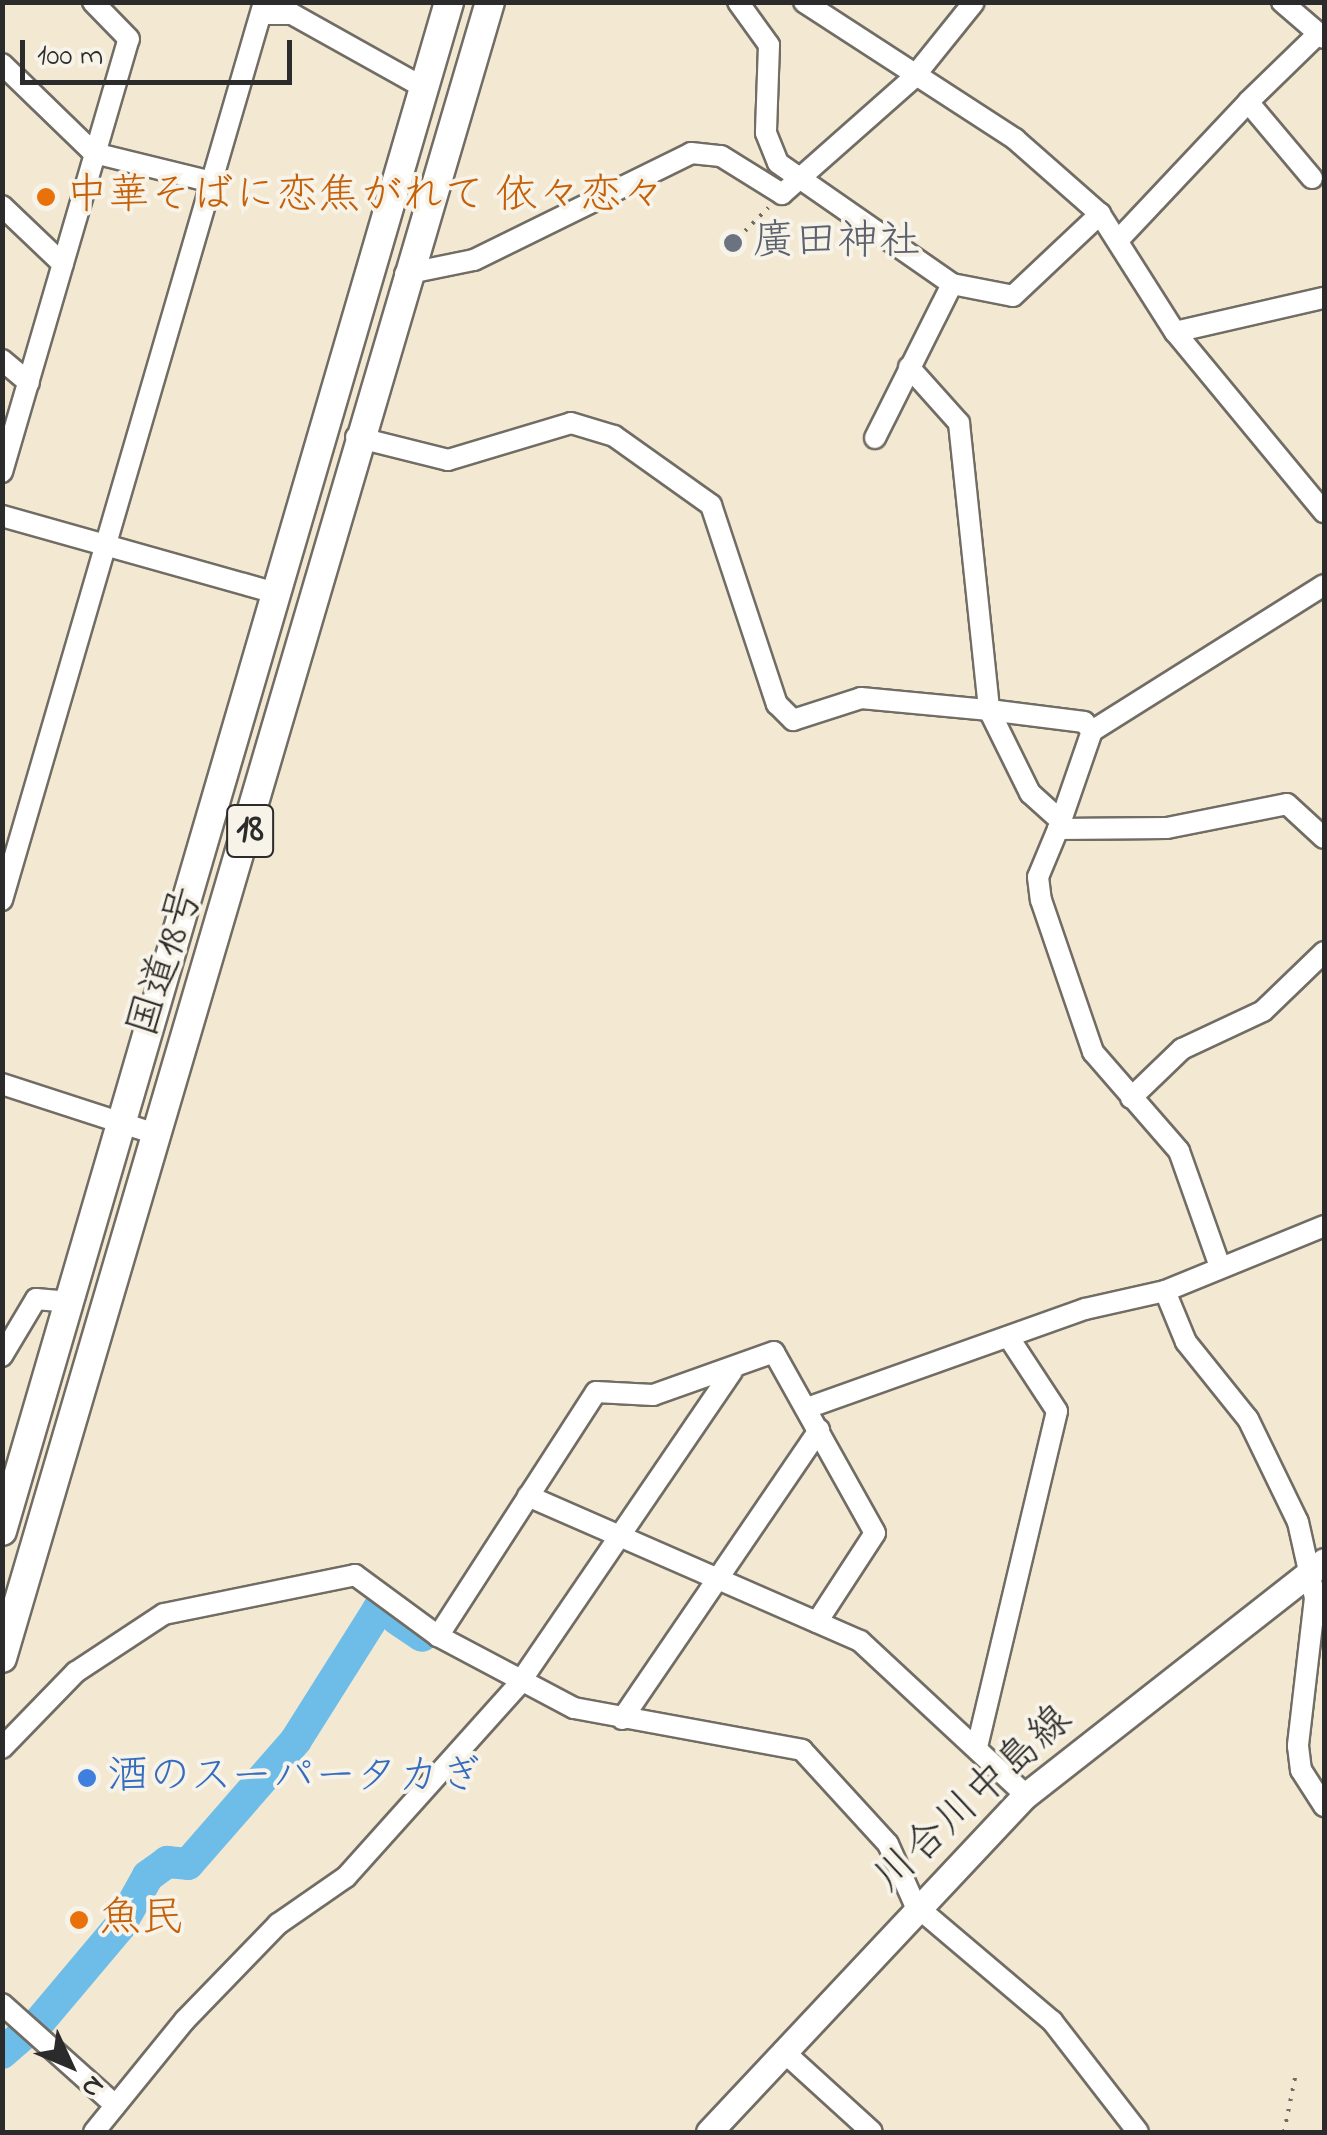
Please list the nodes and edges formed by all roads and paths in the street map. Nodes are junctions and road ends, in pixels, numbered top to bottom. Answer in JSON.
{"nodes":[{"id":1,"x":93,"y":2,"type":"edge"},
{"id":2,"x":450,"y":2,"type":"edge"},
{"id":3,"x":490,"y":2,"type":"edge"},
{"id":4,"x":738,"y":2,"type":"edge"},
{"id":5,"x":804,"y":2,"type":"edge"},
{"id":6,"x":974,"y":2,"type":"edge"},
{"id":7,"x":1282,"y":2,"type":"edge"},
{"id":8,"x":264,"y":8,"type":"edge"},
{"id":9,"x":1321,"y":36,"type":"edge"},
{"id":10,"x":2,"y":64,"type":"edge"},
{"id":11,"x":913,"y":78,"type":"junction"},
{"id":12,"x":426,"y":89,"type":"junction"},
{"id":13,"x":1248,"y":102,"type":"junction"},
{"id":14,"x":94,"y":153,"type":"junction"},
{"id":15,"x":1312,"y":178,"type":"dead end"},
{"id":16,"x":212,"y":182,"type":"junction"},
{"id":17,"x":788,"y":188,"type":"junction"},
{"id":18,"x":2,"y":206,"type":"edge"},
{"id":19,"x":1100,"y":214,"type":"junction"},
{"id":20,"x":746,"y":231,"type":"dead end"},
{"id":21,"x":1121,"y":236,"type":"junction"},
{"id":22,"x":62,"y":264,"type":"junction"},
{"id":23,"x":405,"y":274,"type":"junction"},
{"id":24,"x":952,"y":284,"type":"junction"},
{"id":25,"x":1324,"y":298,"type":"edge"},
{"id":26,"x":1175,"y":332,"type":"junction"},
{"id":27,"x":2,"y":360,"type":"edge"},
{"id":28,"x":910,"y":367,"type":"junction"},
{"id":29,"x":29,"y":383,"type":"junction"},
{"id":30,"x":356,"y":436,"type":"junction"},
{"id":31,"x":875,"y":438,"type":"dead end"},
{"id":32,"x":2,"y":472,"type":"edge"},
{"id":33,"x":1324,"y":512,"type":"edge"},
{"id":34,"x":2,"y":516,"type":"edge"},
{"id":35,"x":105,"y":548,"type":"junction"},
{"id":36,"x":1324,"y":586,"type":"edge"},
{"id":37,"x":272,"y":592,"type":"junction"},
{"id":38,"x":989,"y":710,"type":"junction"},
{"id":39,"x":1092,"y":731,"type":"junction"},
{"id":40,"x":1059,"y":825,"type":"junction"},
{"id":41,"x":1324,"y":838,"type":"edge"},
{"id":42,"x":2,"y":900,"type":"edge"},
{"id":43,"x":1324,"y":952,"type":"edge"},
{"id":44,"x":2,"y":1084,"type":"edge"},
{"id":45,"x":1131,"y":1098,"type":"junction"},
{"id":46,"x":122,"y":1122,"type":"junction"},
{"id":47,"x":152,"y":1133,"type":"junction"},
{"id":48,"x":1324,"y":1226,"type":"edge"},
{"id":49,"x":1220,"y":1267,"type":"junction"},
{"id":50,"x":1165,"y":1291,"type":"junction"},
{"id":51,"x":70,"y":1302,"type":"junction"},
{"id":52,"x":1009,"y":1338,"type":"junction"},
{"id":53,"x":2,"y":1356,"type":"edge"},
{"id":54,"x":732,"y":1372,"type":"junction"},
{"id":55,"x":807,"y":1408,"type":"junction"},
{"id":56,"x":819,"y":1430,"type":"junction"},
{"id":57,"x":528,"y":1496,"type":"junction"},
{"id":58,"x":2,"y":1532,"type":"edge"},
{"id":59,"x":624,"y":1537,"type":"junction"},
{"id":60,"x":1317,"y":1567,"type":"edge"},
{"id":61,"x":717,"y":1579,"type":"junction"},
{"id":62,"x":817,"y":1622,"type":"junction"},
{"id":63,"x":438,"y":1636,"type":"junction"},
{"id":64,"x":2,"y":1658,"type":"edge"},
{"id":65,"x":518,"y":1685,"type":"junction"},
{"id":66,"x":622,"y":1719,"type":"junction"},
{"id":67,"x":977,"y":1747,"type":"junction"},
{"id":68,"x":2,"y":1748,"type":"edge"},
{"id":69,"x":1026,"y":1795,"type":"junction"},
{"id":70,"x":1324,"y":1806,"type":"edge"},
{"id":71,"x":914,"y":1905,"type":"junction"},
{"id":72,"x":2,"y":2004,"type":"edge"},
{"id":73,"x":783,"y":2050,"type":"junction"},
{"id":74,"x":1296,"y":2073,"type":"dead end"},
{"id":75,"x":115,"y":2106,"type":"junction"},
{"id":76,"x":94,"y":2132,"type":"edge"},
{"id":77,"x":709,"y":2132,"type":"edge"},
{"id":78,"x":872,"y":2132,"type":"edge"},
{"id":79,"x":1138,"y":2132,"type":"edge"},
{"id":80,"x":1284,"y":2132,"type":"edge"}],
"edges":[{"from":1,"to":14,"type":"street"},
{"from":2,"to":12,"type":"highway","name":"国道18号","number":"18"},
{"from":3,"to":23,"type":"highway","name":"国道18号","number":"18"},
{"from":4,"to":17,"type":"street"},
{"from":5,"to":11,"type":"street"},
{"from":6,"to":11,"type":"street"},
{"from":7,"to":9,"type":"street"},
{"from":8,"to":12,"type":"street"},
{"from":8,"to":16,"type":"street"},
{"from":9,"to":13,"type":"street"},
{"from":10,"to":14,"type":"street"},
{"from":11,"to":17,"type":"street"},
{"from":11,"to":19,"type":"street"},
{"from":12,"to":37,"type":"highway","name":"国道18号","number":"18"},
{"from":13,"to":15,"type":"street"},
{"from":13,"to":21,"type":"street"},
{"from":14,"to":16,"type":"street"},
{"from":14,"to":22,"type":"street"},
{"from":16,"to":35,"type":"street"},
{"from":17,"to":20,"type":"path"},
{"from":17,"to":23,"type":"street"},
{"from":17,"to":24,"type":"street"},
{"from":18,"to":22,"type":"street"},
{"from":19,"to":21,"type":"street"},
{"from":19,"to":24,"type":"street"},
{"from":21,"to":26,"type":"street"},
{"from":22,"to":29,"type":"street"},
{"from":23,"to":30,"type":"highway","name":"国道18号","number":"18"},
{"from":24,"to":28,"type":"street"},
{"from":25,"to":26,"type":"street"},
{"from":26,"to":33,"type":"street"},
{"from":27,"to":29,"type":"street"},
{"from":28,"to":31,"type":"street"},
{"from":28,"to":38,"type":"street"},
{"from":29,"to":32,"type":"street"},
{"from":30,"to":38,"type":"street"},
{"from":30,"to":47,"type":"highway","name":"国道18号","number":"18"},
{"from":34,"to":35,"type":"street"},
{"from":35,"to":37,"type":"street"},
{"from":35,"to":42,"type":"street"},
{"from":36,"to":39,"type":"street"},
{"from":37,"to":46,"type":"highway","name":"国道18号","number":"18"},
{"from":38,"to":39,"type":"street"},
{"from":38,"to":40,"type":"street"},
{"from":39,"to":40,"type":"street"},
{"from":40,"to":41,"type":"street"},
{"from":40,"to":45,"type":"street"},
{"from":43,"to":45,"type":"street"},
{"from":44,"to":46,"type":"street"},
{"from":45,"to":49,"type":"street"},
{"from":46,"to":47,"type":"street"},
{"from":46,"to":51,"type":"highway","name":"国道18号","number":"18"},
{"from":47,"to":64,"type":"highway","name":"国道18号","number":"18"},
{"from":48,"to":49,"type":"street"},
{"from":49,"to":50,"type":"street"},
{"from":50,"to":52,"type":"street"},
{"from":50,"to":60,"type":"street"},
{"from":51,"to":53,"type":"street"},
{"from":51,"to":58,"type":"highway","name":"国道18号","number":"18"},
{"from":52,"to":55,"type":"street"},
{"from":52,"to":67,"type":"street"},
{"from":54,"to":55,"type":"street"},
{"from":54,"to":57,"type":"street"},
{"from":54,"to":59,"type":"street"},
{"from":55,"to":56,"type":"street"},
{"from":56,"to":61,"type":"street"},
{"from":56,"to":62,"type":"street"},
{"from":57,"to":59,"type":"street"},
{"from":57,"to":63,"type":"street"},
{"from":59,"to":61,"type":"street"},
{"from":59,"to":65,"type":"street"},
{"from":60,"to":69,"type":"main road","name":"川合川中島線"},
{"from":60,"to":70,"type":"street"},
{"from":61,"to":62,"type":"street"},
{"from":61,"to":66,"type":"street"},
{"from":62,"to":67,"type":"street"},
{"from":63,"to":65,"type":"street"},
{"from":63,"to":68,"type":"street"},
{"from":65,"to":66,"type":"street"},
{"from":65,"to":75,"type":"street"},
{"from":66,"to":71,"type":"street"},
{"from":67,"to":69,"type":"street"},
{"from":69,"to":71,"type":"main road","name":"川合川中島線"},
{"from":71,"to":73,"type":"main road","name":"川合川中島線"},
{"from":71,"to":79,"type":"street"},
{"from":72,"to":75,"type":"street"},
{"from":73,"to":77,"type":"main road","name":"川合川中島線"},
{"from":73,"to":78,"type":"street"},
{"from":74,"to":80,"type":"path"},
{"from":75,"to":76,"type":"street"}]}
